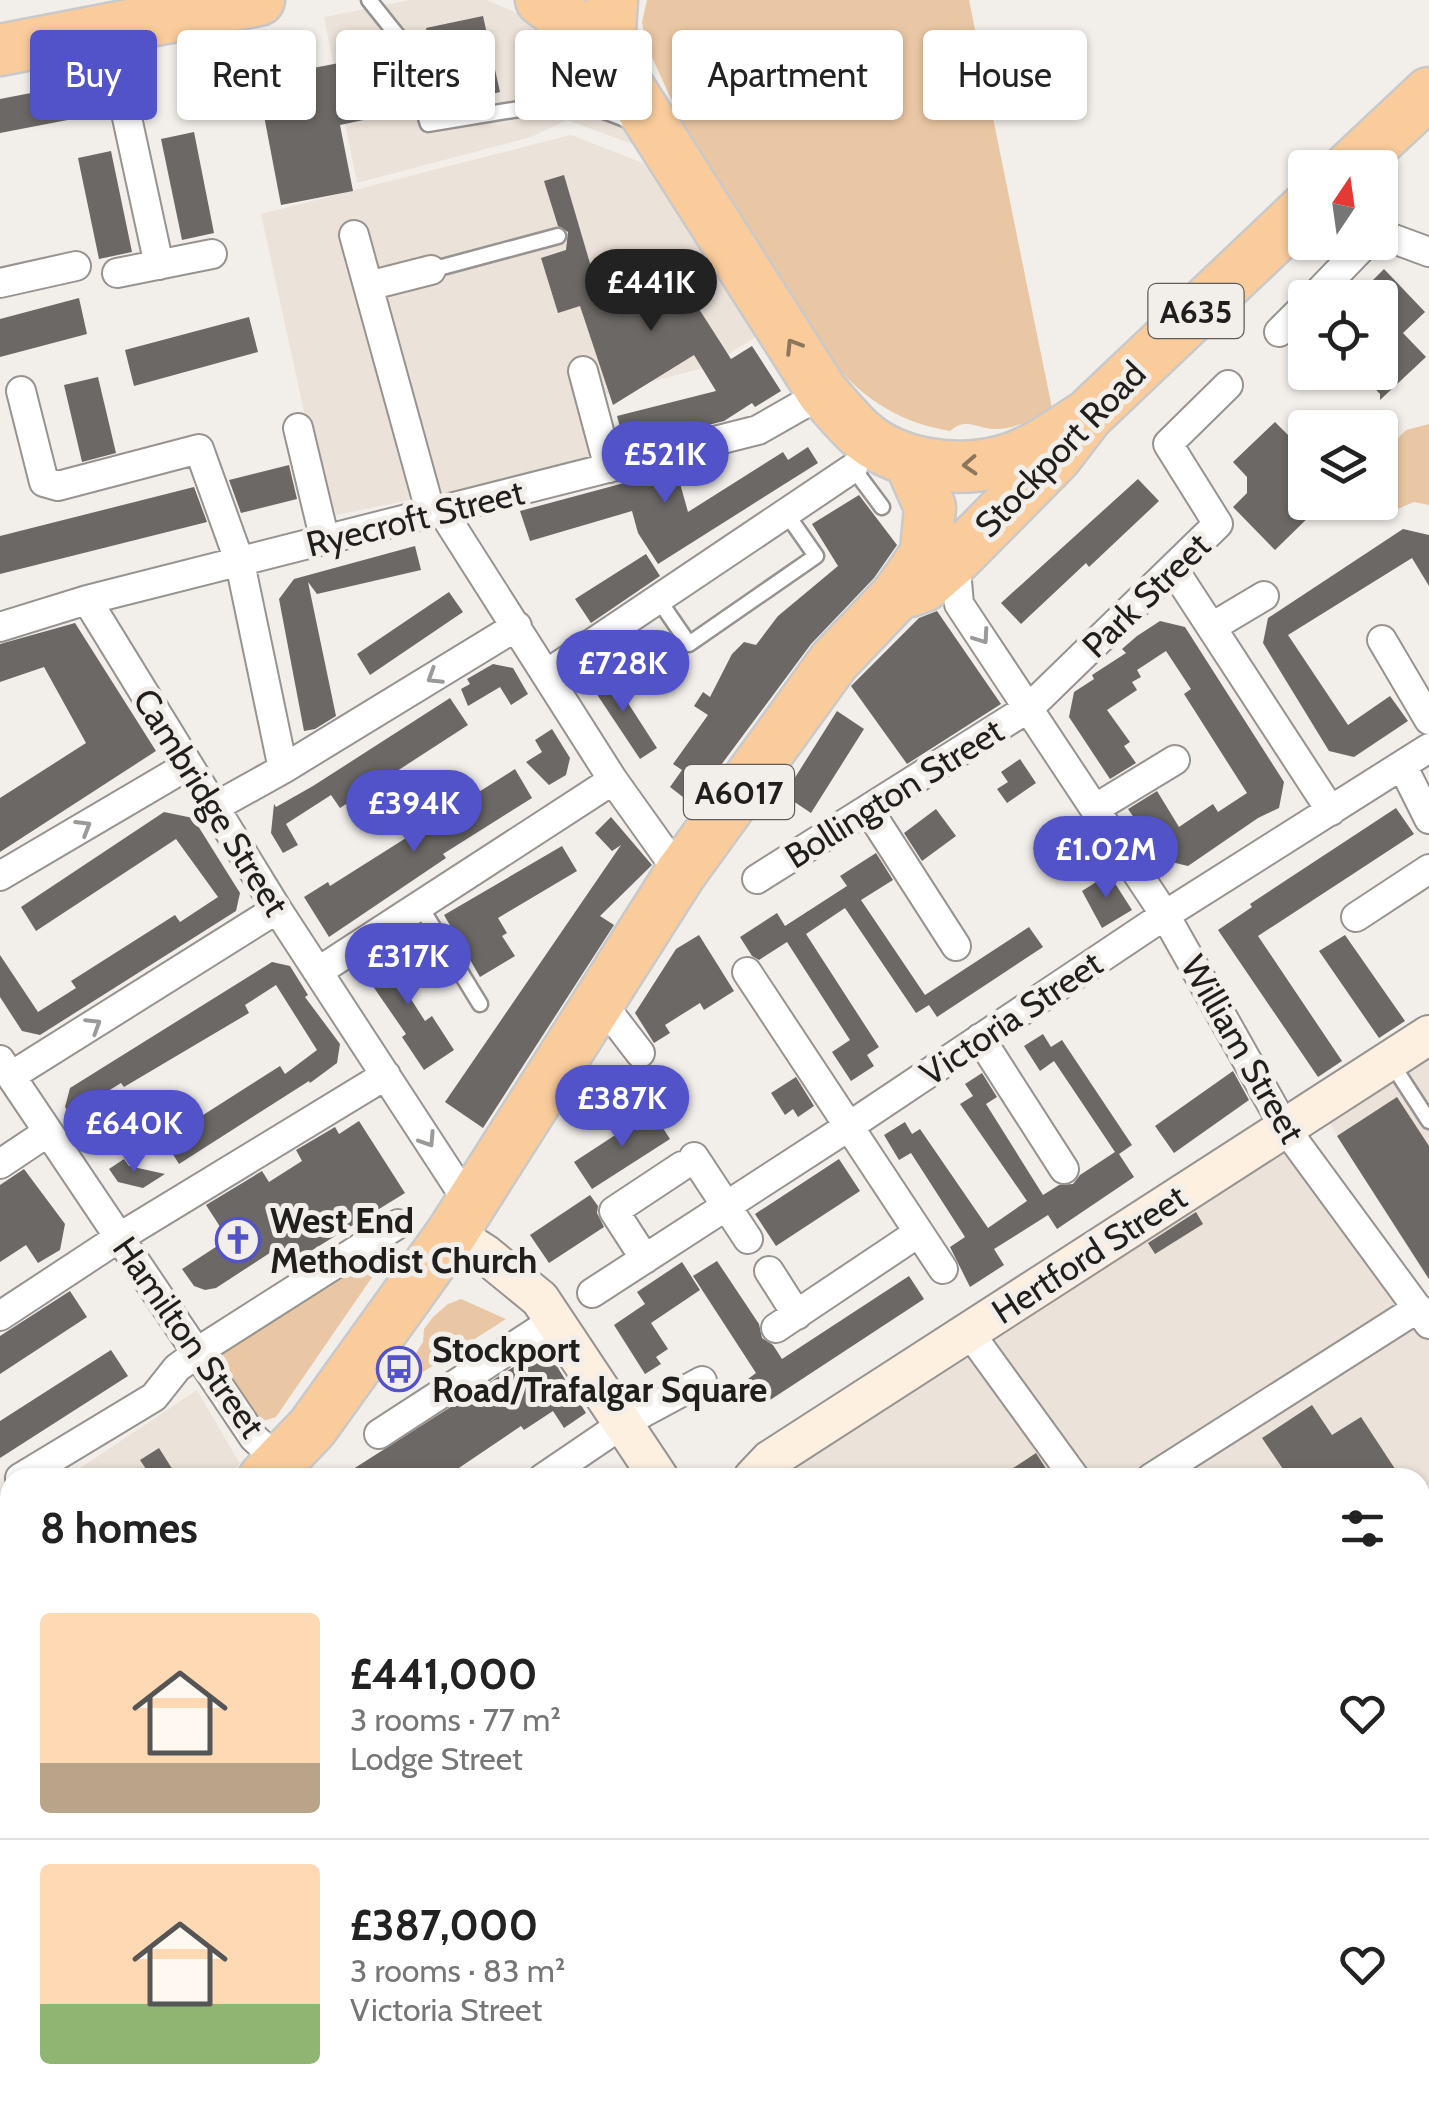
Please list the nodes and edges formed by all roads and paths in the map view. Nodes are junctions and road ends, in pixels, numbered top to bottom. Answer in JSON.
{"nodes":[{"id":1,"x":259,"y":0,"type":"edge"},
{"id":2,"x":369,"y":0,"type":"edge"},
{"id":3,"x":541,"y":0,"type":"edge"},
{"id":4,"x":612,"y":0,"type":"edge"},
{"id":5,"x":108,"y":30,"type":"edge"},
{"id":6,"x":581,"y":30,"type":"edge"},
{"id":7,"x":610,"y":30,"type":"edge"},
{"id":8,"x":30,"y":44,"type":"edge"},
{"id":9,"x":0,"y":50,"type":"edge"},
{"id":10,"x":1429,"y":92,"type":"edge"},
{"id":11,"x":127,"y":120,"type":"edge"},
{"id":12,"x":649,"y":120,"type":"edge"},
{"id":13,"x":657,"y":132,"type":"junction"},
{"id":14,"x":1368,"y":150,"type":"edge"},
{"id":15,"x":1288,"y":225,"type":"edge"},
{"id":16,"x":354,"y":234,"type":"dead end"},
{"id":17,"x":558,"y":236,"type":"dead end"},
{"id":18,"x":1398,"y":241,"type":"edge"},
{"id":19,"x":1429,"y":252,"type":"edge"},
{"id":20,"x":212,"y":254,"type":"dead end"},
{"id":21,"x":1350,"y":260,"type":"edge"},
{"id":22,"x":158,"y":265,"type":"junction"},
{"id":23,"x":76,"y":266,"type":"dead end"},
{"id":24,"x":431,"y":270,"type":"joint"},
{"id":25,"x":117,"y":274,"type":"dead end"},
{"id":26,"x":1330,"y":280,"type":"edge"},
{"id":27,"x":0,"y":283,"type":"edge"},
{"id":28,"x":368,"y":286,"type":"junction"},
{"id":29,"x":1288,"y":323,"type":"edge"},
{"id":30,"x":1279,"y":332,"type":"dead end"},
{"id":31,"x":583,"y":371,"type":"dead end"},
{"id":32,"x":1228,"y":385,"type":"dead end"},
{"id":33,"x":21,"y":391,"type":"dead end"},
{"id":34,"x":823,"y":393,"type":"junction"},
{"id":35,"x":1088,"y":415,"type":"junction"},
{"id":36,"x":298,"y":428,"type":"dead end"},
{"id":37,"x":910,"y":462,"type":"junction"},
{"id":38,"x":610,"y":468,"type":"junction"},
{"id":39,"x":853,"y":468,"type":"joint"},
{"id":40,"x":882,"y":506,"type":"dead end"},
{"id":41,"x":437,"y":513,"type":"junction"},
{"id":42,"x":786,"y":513,"type":"junction"},
{"id":43,"x":325,"y":541,"type":"junction"},
{"id":44,"x":955,"y":558,"type":"junction"},
{"id":45,"x":240,"y":563,"type":"junction"},
{"id":46,"x":1174,"y":570,"type":"junction"},
{"id":47,"x":896,"y":596,"type":"junction"},
{"id":48,"x":1264,"y":596,"type":"dead end"},
{"id":49,"x":658,"y":599,"type":"junction"},
{"id":50,"x":86,"y":600,"type":"junction"},
{"id":51,"x":517,"y":626,"type":"junction"},
{"id":52,"x":0,"y":627,"type":"edge"},
{"id":53,"x":1212,"y":628,"type":"junction"},
{"id":54,"x":1382,"y":640,"type":"dead end"},
{"id":55,"x":548,"y":673,"type":"junction"},
{"id":56,"x":1030,"y":707,"type":"junction"},
{"id":57,"x":1429,"y":720,"type":"edge"},
{"id":58,"x":1429,"y":748,"type":"edge"},
{"id":59,"x":1175,"y":760,"type":"dead end"},
{"id":60,"x":1402,"y":765,"type":"junction"},
{"id":61,"x":187,"y":766,"type":"junction"},
{"id":62,"x":284,"y":769,"type":"junction"},
{"id":63,"x":613,"y":780,"type":"junction"},
{"id":64,"x":213,"y":808,"type":"junction"},
{"id":65,"x":1096,"y":808,"type":"junction"},
{"id":66,"x":868,"y":809,"type":"junction"},
{"id":67,"x":1331,"y":811,"type":"junction"},
{"id":68,"x":1429,"y":819,"type":"edge"},
{"id":69,"x":1429,"y":870,"type":"edge"},
{"id":70,"x":680,"y":874,"type":"junction"},
{"id":71,"x":0,"y":876,"type":"edge"},
{"id":72,"x":757,"y":879,"type":"dead end"},
{"id":73,"x":420,"y":906,"type":"junction"},
{"id":74,"x":277,"y":910,"type":"junction"},
{"id":75,"x":1165,"y":915,"type":"junction"},
{"id":76,"x":1356,"y":917,"type":"dead end"},
{"id":77,"x":956,"y":946,"type":"dead end"},
{"id":78,"x":319,"y":971,"type":"junction"},
{"id":79,"x":748,"y":972,"type":"dead end"},
{"id":80,"x":600,"y":1001,"type":"junction"},
{"id":81,"x":480,"y":1004,"type":"dead end"},
{"id":82,"x":1429,"y":1035,"type":"edge"},
{"id":83,"x":980,"y":1038,"type":"junction"},
{"id":84,"x":640,"y":1053,"type":"dead end"},
{"id":85,"x":1390,"y":1060,"type":"junction"},
{"id":86,"x":6,"y":1068,"type":"edge"},
{"id":87,"x":386,"y":1075,"type":"junction"},
{"id":88,"x":1429,"y":1121,"type":"edge"},
{"id":89,"x":848,"y":1127,"type":"junction"},
{"id":90,"x":1285,"y":1128,"type":"junction"},
{"id":91,"x":48,"y":1132,"type":"junction"},
{"id":92,"x":0,"y":1164,"type":"edge"},
{"id":93,"x":1064,"y":1169,"type":"dead end"},
{"id":94,"x":726,"y":1206,"type":"junction"},
{"id":95,"x":461,"y":1219,"type":"junction"},
{"id":96,"x":398,"y":1224,"type":"dead end"},
{"id":97,"x":918,"y":1232,"type":"junction"},
{"id":98,"x":120,"y":1237,"type":"junction"},
{"id":99,"x":748,"y":1239,"type":"dead end"},
{"id":100,"x":646,"y":1258,"type":"junction"},
{"id":101,"x":943,"y":1269,"type":"dead end"},
{"id":102,"x":769,"y":1271,"type":"dead end"},
{"id":103,"x":592,"y":1292,"type":"dead end"},
{"id":104,"x":0,"y":1316,"type":"edge"},
{"id":105,"x":1423,"y":1316,"type":"edge"},
{"id":106,"x":556,"y":1319,"type":"junction"},
{"id":107,"x":969,"y":1332,"type":"junction"},
{"id":108,"x":198,"y":1353,"type":"junction"},
{"id":109,"x":702,"y":1381,"type":"dead end"},
{"id":110,"x":624,"y":1424,"type":"junction"},
{"id":111,"x":378,"y":1434,"type":"dead end"},
{"id":112,"x":37,"y":1468,"type":"edge"},
{"id":113,"x":271,"y":1468,"type":"edge"},
{"id":114,"x":274,"y":1468,"type":"edge"},
{"id":115,"x":558,"y":1468,"type":"edge"},
{"id":116,"x":652,"y":1468,"type":"edge"},
{"id":117,"x":763,"y":1468,"type":"edge"},
{"id":118,"x":1068,"y":1468,"type":"edge"},
{"id":119,"x":1168,"y":1468,"type":"edge"}],
"edges":[{"from":1,"to":5,"type":"highway"},
{"from":2,"to":13,"type":"lane"},
{"from":3,"to":6,"type":"highway","number":"A635"},
{"from":4,"to":7,"type":"highway","number":"A635"},
{"from":8,"to":9,"type":"highway"},
{"from":10,"to":14,"type":"highway"},
{"from":11,"to":22,"type":"street"},
{"from":12,"to":13,"type":"highway","number":"A635"},
{"from":34,"to":13,"type":"highway","number":"A635","one_way":true},
{"from":15,"to":35,"type":"highway","name":"Stockport Road","number":"A635"},
{"from":16,"to":28,"type":"street"},
{"from":17,"to":24,"type":"lane"},
{"from":18,"to":19,"type":"street"},
{"from":20,"to":22,"type":"street"},
{"from":21,"to":26,"type":"street"},
{"from":22,"to":25,"type":"street"},
{"from":23,"to":27,"type":"street"},
{"from":24,"to":28,"type":"street"},
{"from":28,"to":41,"type":"street"},
{"from":29,"to":30,"type":"street"},
{"from":31,"to":38,"type":"street"},
{"from":32,"to":46,"type":"street","name":"Park Street"},
{"from":33,"to":45,"type":"street"},
{"from":34,"to":37,"type":"highway","number":"A635"},
{"from":34,"to":38,"type":"street","name":"Ryecroft Street"},
{"from":35,"to":37,"type":"highway","number":"A635","one_way":true},
{"from":35,"to":44,"type":"highway","name":"Stockport Road","number":"A6017"},
{"from":36,"to":43,"type":"street"},
{"from":37,"to":47,"type":"highway","name":"Stockport Road","number":"A6017"},
{"from":38,"to":41,"type":"street","name":"Ryecroft Street"},
{"from":39,"to":40,"type":"lane"},
{"from":39,"to":42,"type":"street"},
{"from":41,"to":43,"type":"street","name":"Ryecroft Street"},
{"from":41,"to":51,"type":"street"},
{"from":42,"to":49,"type":"street"},
{"from":42,"to":49,"type":"lane"},
{"from":43,"to":45,"type":"street","name":"Ryecroft Street"},
{"from":44,"to":47,"type":"highway","name":"Stockport Road","number":"A6017"},
{"from":44,"to":56,"type":"street","name":"William Street","one_way":true},
{"from":45,"to":50,"type":"street","name":"Ryecroft Street"},
{"from":45,"to":62,"type":"street"},
{"from":46,"to":53,"type":"street"},
{"from":46,"to":56,"type":"street","name":"Park Street"},
{"from":47,"to":70,"type":"highway","name":"Stockport Road","number":"A6017"},
{"from":48,"to":53,"type":"street"},
{"from":49,"to":55,"type":"street"},
{"from":50,"to":52,"type":"street","name":"Ryecroft Street"},
{"from":50,"to":61,"type":"street","name":"Cambridge Street"},
{"from":51,"to":55,"type":"street"},
{"from":51,"to":62,"type":"street","one_way":true},
{"from":53,"to":67,"type":"street"},
{"from":54,"to":57,"type":"street"},
{"from":55,"to":63,"type":"street"},
{"from":56,"to":65,"type":"street","name":"William Street"},
{"from":56,"to":66,"type":"street","name":"Bollington Street"},
{"from":58,"to":60,"type":"street","name":"Victoria Street"},
{"from":59,"to":65,"type":"street"},
{"from":60,"to":67,"type":"street","name":"Victoria Street"},
{"from":60,"to":68,"type":"street"},
{"from":61,"to":64,"type":"street","name":"Cambridge Street"},
{"from":71,"to":61,"type":"street","one_way":true},
{"from":62,"to":64,"type":"street"},
{"from":63,"to":70,"type":"street"},
{"from":63,"to":73,"type":"street"},
{"from":64,"to":74,"type":"street","name":"Cambridge Street"},
{"from":65,"to":75,"type":"street","name":"William Street"},
{"from":66,"to":72,"type":"street","name":"Bollington Street"},
{"from":66,"to":77,"type":"street"},
{"from":67,"to":75,"type":"street","name":"Victoria Street"},
{"from":69,"to":76,"type":"street"},
{"from":70,"to":80,"type":"highway","name":"Stockport Road","number":"A6017"},
{"from":73,"to":78,"type":"street"},
{"from":73,"to":81,"type":"lane"},
{"from":74,"to":78,"type":"street","name":"Cambridge Street"},
{"from":86,"to":74,"type":"street","one_way":true},
{"from":75,"to":83,"type":"street","name":"Victoria Street"},
{"from":75,"to":90,"type":"street","name":"William Street"},
{"from":78,"to":87,"type":"street","name":"Cambridge Street"},
{"from":79,"to":89,"type":"street"},
{"from":80,"to":84,"type":"street"},
{"from":80,"to":95,"type":"highway","name":"Stockport Road","number":"A6017"},
{"from":82,"to":85,"type":"street","name":"Hertford Street"},
{"from":83,"to":89,"type":"street","name":"Victoria Street"},
{"from":83,"to":93,"type":"street"},
{"from":85,"to":88,"type":"lane"},
{"from":85,"to":90,"type":"street","name":"Hertford Street"},
{"from":86,"to":91,"type":"street","name":"Hamilton Street"},
{"from":87,"to":95,"type":"street","name":"Cambridge Street","one_way":true},
{"from":87,"to":98,"type":"street"},
{"from":89,"to":94,"type":"street","name":"Victoria Street"},
{"from":89,"to":97,"type":"street"},
{"from":90,"to":105,"type":"street","name":"William Street"},
{"from":90,"to":107,"type":"street","name":"Hertford Street"},
{"from":91,"to":92,"type":"street"},
{"from":91,"to":98,"type":"street","name":"Hamilton Street"},
{"from":94,"to":99,"type":"street"},
{"from":94,"to":100,"type":"street","name":"Victoria Street"},
{"from":94,"to":100,"type":"street"},
{"from":95,"to":106,"type":"street","name":"Cambridge Street"},
{"from":95,"to":114,"type":"highway","name":"Stockport Road","number":"A6017"},
{"from":96,"to":108,"type":"street"},
{"from":97,"to":101,"type":"street"},
{"from":97,"to":102,"type":"street"},
{"from":98,"to":104,"type":"street"},
{"from":98,"to":108,"type":"street","name":"Hamilton Street"},
{"from":100,"to":103,"type":"street","name":"Victoria Street"},
{"from":105,"to":119,"type":"street"},
{"from":106,"to":110,"type":"street","name":"Cambridge Street"},
{"from":106,"to":111,"type":"street"},
{"from":107,"to":117,"type":"street","name":"Hertford Street"},
{"from":107,"to":118,"type":"street"},
{"from":108,"to":112,"type":"street"},
{"from":108,"to":113,"type":"street","name":"Hamilton Street"},
{"from":109,"to":110,"type":"street"},
{"from":110,"to":115,"type":"street"},
{"from":110,"to":116,"type":"street","name":"Cambridge Street"}]}
